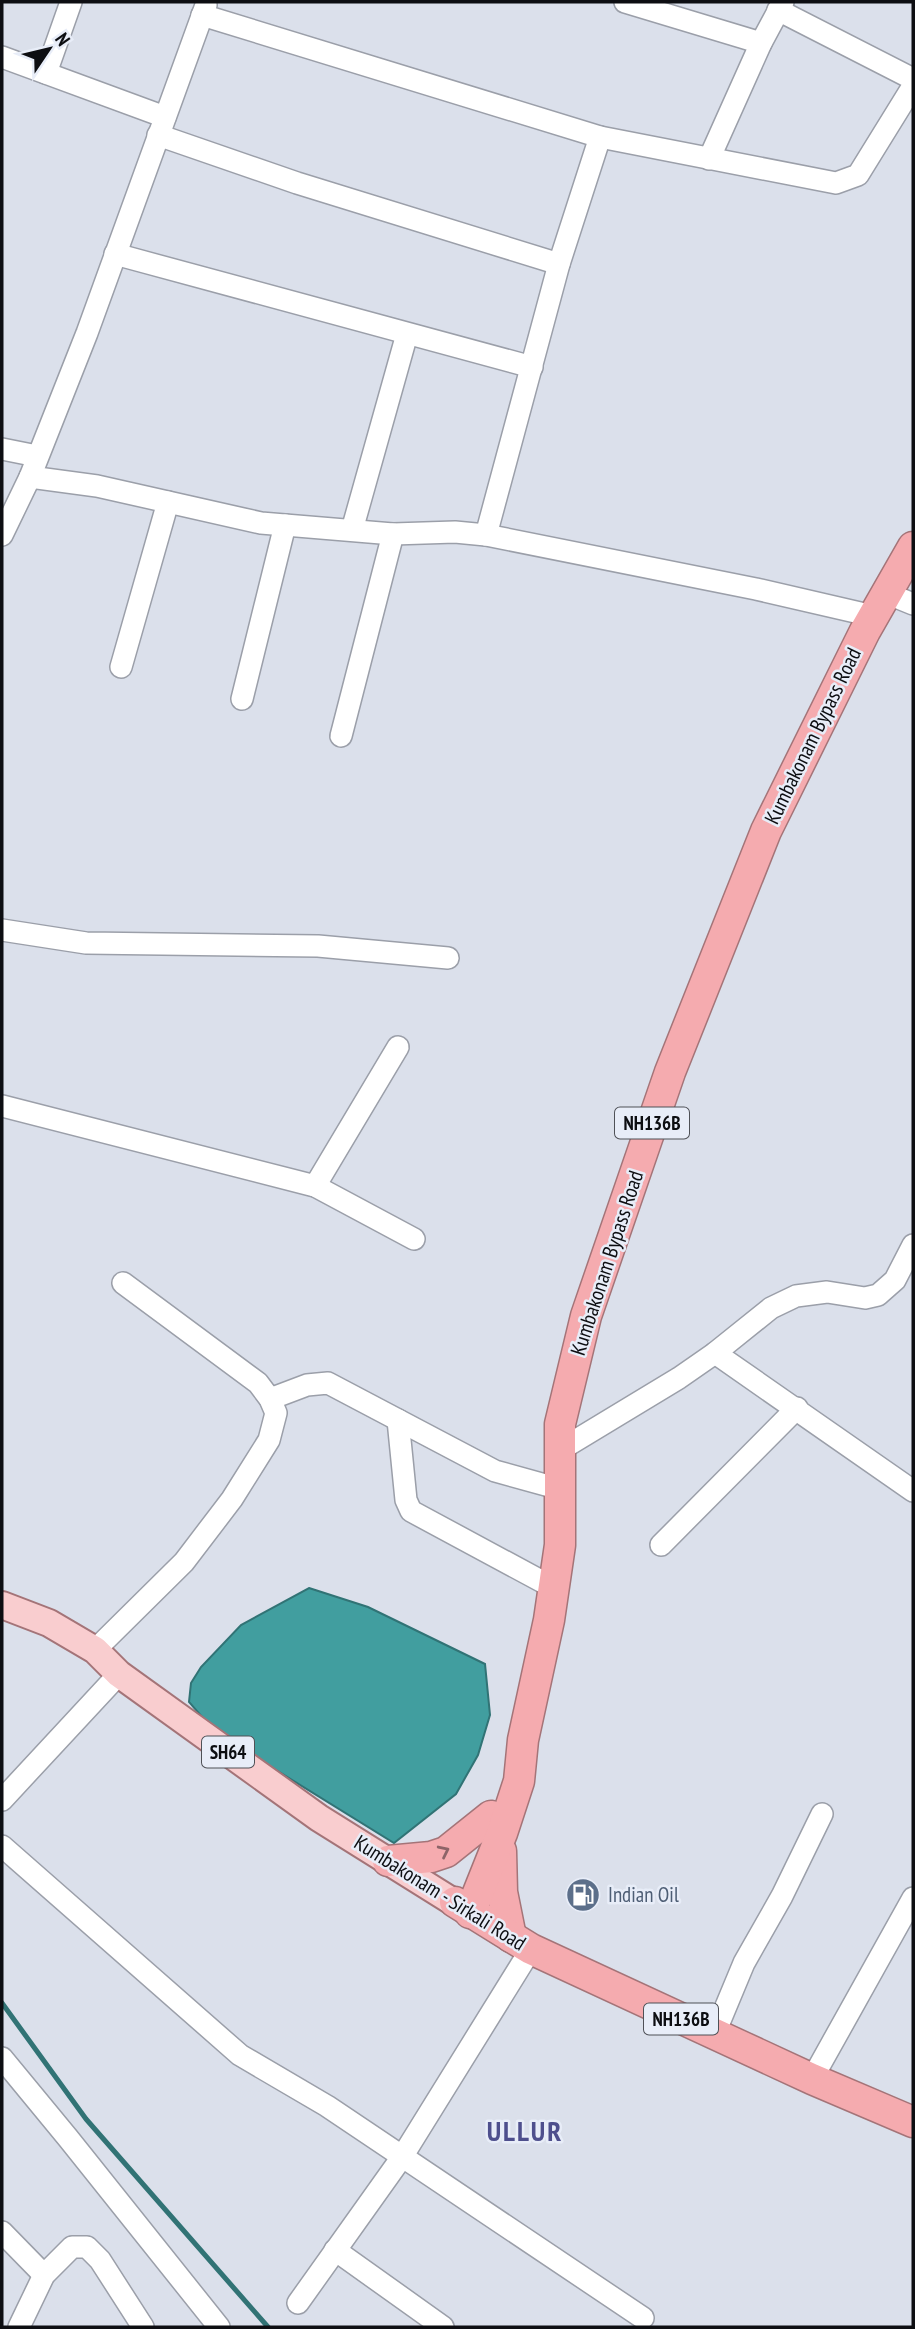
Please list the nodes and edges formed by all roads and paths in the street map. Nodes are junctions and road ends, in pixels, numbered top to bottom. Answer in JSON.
{"nodes":[{"id":1,"x":71,"y":2,"type":"edge"},
{"id":2,"x":625,"y":2,"type":"edge"},
{"id":3,"x":780,"y":6,"type":"edge"},
{"id":4,"x":204,"y":8,"type":"edge"},
{"id":5,"x":761,"y":43,"type":"junction"},
{"id":6,"x":2,"y":57,"type":"edge"},
{"id":7,"x":47,"y":73,"type":"junction"},
{"id":8,"x":913,"y":79,"type":"edge"},
{"id":9,"x":913,"y":86,"type":"edge"},
{"id":10,"x":161,"y":126,"type":"junction"},
{"id":11,"x":600,"y":137,"type":"junction"},
{"id":12,"x":709,"y":159,"type":"junction"},
{"id":13,"x":116,"y":254,"type":"junction"},
{"id":14,"x":559,"y":264,"type":"junction"},
{"id":15,"x":407,"y":334,"type":"junction"},
{"id":16,"x":532,"y":367,"type":"junction"},
{"id":17,"x":2,"y":449,"type":"edge"},
{"id":18,"x":37,"y":456,"type":"junction"},
{"id":19,"x":30,"y":477,"type":"junction"},
{"id":20,"x":168,"y":502,"type":"junction"},
{"id":21,"x":285,"y":525,"type":"junction"},
{"id":22,"x":352,"y":530,"type":"junction"},
{"id":23,"x":393,"y":534,"type":"junction"},
{"id":24,"x":2,"y":535,"type":"edge"},
{"id":25,"x":486,"y":535,"type":"junction"},
{"id":26,"x":913,"y":547,"type":"edge"},
{"id":27,"x":891,"y":604,"type":"edge"},
{"id":28,"x":121,"y":667,"type":"dead end"},
{"id":29,"x":242,"y":699,"type":"dead end"},
{"id":30,"x":341,"y":736,"type":"dead end"},
{"id":31,"x":2,"y":929,"type":"edge"},
{"id":32,"x":448,"y":958,"type":"dead end"},
{"id":33,"x":398,"y":1047,"type":"dead end"},
{"id":34,"x":2,"y":1106,"type":"edge"},
{"id":35,"x":315,"y":1186,"type":"junction"},
{"id":36,"x":414,"y":1239,"type":"dead end"},
{"id":37,"x":913,"y":1245,"type":"edge"},
{"id":38,"x":123,"y":1283,"type":"dead end"},
{"id":39,"x":715,"y":1353,"type":"junction"},
{"id":40,"x":270,"y":1399,"type":"junction"},
{"id":41,"x":797,"y":1408,"type":"junction"},
{"id":42,"x":398,"y":1420,"type":"junction"},
{"id":43,"x":560,"y":1451,"type":"junction"},
{"id":44,"x":560,"y":1489,"type":"junction"},
{"id":45,"x":913,"y":1491,"type":"edge"},
{"id":46,"x":661,"y":1545,"type":"dead end"},
{"id":47,"x":554,"y":1588,"type":"junction"},
{"id":48,"x":2,"y":1605,"type":"edge"},
{"id":49,"x":95,"y":1650,"type":"junction"},
{"id":50,"x":119,"y":1674,"type":"junction"},
{"id":51,"x":2,"y":1800,"type":"edge"},
{"id":52,"x":822,"y":1814,"type":"dead end"},
{"id":53,"x":496,"y":1825,"type":"junction"},
{"id":54,"x":2,"y":1846,"type":"edge"},
{"id":55,"x":388,"y":1861,"type":"junction"},
{"id":56,"x":913,"y":1898,"type":"edge"},
{"id":57,"x":462,"y":1908,"type":"junction"},
{"id":58,"x":521,"y":1943,"type":"junction"},
{"id":59,"x":714,"y":2035,"type":"junction"},
{"id":60,"x":2,"y":2058,"type":"edge"},
{"id":61,"x":812,"y":2079,"type":"junction"},
{"id":62,"x":913,"y":2122,"type":"edge"},
{"id":63,"x":402,"y":2157,"type":"junction"},
{"id":64,"x":2,"y":2232,"type":"edge"},
{"id":65,"x":335,"y":2250,"type":"junction"},
{"id":66,"x":44,"y":2275,"type":"junction"},
{"id":67,"x":298,"y":2303,"type":"dead end"},
{"id":68,"x":643,"y":2318,"type":"dead end"},
{"id":69,"x":19,"y":2327,"type":"edge"},
{"id":70,"x":143,"y":2327,"type":"edge"},
{"id":71,"x":219,"y":2327,"type":"edge"},
{"id":72,"x":443,"y":2327,"type":"edge"}],
"edges":[{"from":1,"to":7,"type":"street"},
{"from":2,"to":5,"type":"street"},
{"from":3,"to":5,"type":"street"},
{"from":3,"to":8,"type":"street"},
{"from":4,"to":10,"type":"street"},
{"from":4,"to":11,"type":"street"},
{"from":5,"to":12,"type":"street"},
{"from":6,"to":7,"type":"street"},
{"from":7,"to":10,"type":"street"},
{"from":9,"to":12,"type":"street"},
{"from":10,"to":13,"type":"street"},
{"from":10,"to":14,"type":"street"},
{"from":11,"to":12,"type":"street"},
{"from":11,"to":14,"type":"street"},
{"from":13,"to":15,"type":"street"},
{"from":13,"to":18,"type":"street"},
{"from":14,"to":16,"type":"street"},
{"from":15,"to":16,"type":"street"},
{"from":15,"to":22,"type":"street"},
{"from":16,"to":25,"type":"street"},
{"from":17,"to":18,"type":"street"},
{"from":18,"to":19,"type":"street"},
{"from":19,"to":20,"type":"street"},
{"from":19,"to":24,"type":"street"},
{"from":20,"to":21,"type":"street"},
{"from":20,"to":28,"type":"street"},
{"from":21,"to":22,"type":"street"},
{"from":21,"to":29,"type":"street"},
{"from":22,"to":23,"type":"street"},
{"from":23,"to":25,"type":"street"},
{"from":23,"to":30,"type":"street"},
{"from":25,"to":27,"type":"street"},
{"from":26,"to":27,"type":"highway","name":"Kumbakonam Bypass Road","number":"NH136B"},
{"from":27,"to":43,"type":"highway","name":"Kumbakonam Bypass Road","number":"NH136B"},
{"from":31,"to":32,"type":"street"},
{"from":33,"to":35,"type":"street"},
{"from":34,"to":35,"type":"street"},
{"from":35,"to":36,"type":"street"},
{"from":37,"to":39,"type":"street"},
{"from":38,"to":40,"type":"street"},
{"from":39,"to":41,"type":"street"},
{"from":39,"to":43,"type":"street"},
{"from":40,"to":42,"type":"street"},
{"from":40,"to":49,"type":"street"},
{"from":41,"to":45,"type":"street"},
{"from":41,"to":46,"type":"street"},
{"from":42,"to":44,"type":"street"},
{"from":42,"to":47,"type":"street"},
{"from":43,"to":44,"type":"highway","name":"Kumbakonam Bypass Road","number":"NH136B"},
{"from":44,"to":47,"type":"highway","name":"Kumbakonam Bypass Road","number":"NH136B"},
{"from":47,"to":53,"type":"highway","name":"Kumbakonam Bypass Road","number":"NH136B"},
{"from":48,"to":49,"type":"main road","name":"Kumbakonam - Sirkali Road","number":"SH64"},
{"from":49,"to":50,"type":"main road","name":"Kumbakonam - Sirkali Road","number":"SH64"},
{"from":50,"to":51,"type":"street"},
{"from":50,"to":55,"type":"main road","name":"Kumbakonam - Sirkali Road","number":"SH64"},
{"from":52,"to":59,"type":"street"},
{"from":55,"to":53,"type":"highway","one_way":true},
{"from":53,"to":57,"type":"highway","name":"Kumbakonam Bypass Road","number":"NH136B"},
{"from":53,"to":58,"type":"highway"},
{"from":54,"to":63,"type":"street"},
{"from":55,"to":57,"type":"main road","name":"Kumbakonam - Sirkali Road","number":"SH64"},
{"from":56,"to":61,"type":"street"},
{"from":57,"to":58,"type":"highway","name":"Kumbakonam - Sirkali Road","number":"NH136B"},
{"from":58,"to":59,"type":"highway","name":"Kumbakonam - Sirkali Road","number":"NH136B"},
{"from":58,"to":63,"type":"street"},
{"from":59,"to":61,"type":"highway","name":"Kumbakonam - Sirkali Road","number":"NH136B"},
{"from":60,"to":71,"type":"street"},
{"from":61,"to":62,"type":"highway","name":"Kumbakonam - Sirkali Road","number":"NH136B"},
{"from":63,"to":65,"type":"street"},
{"from":63,"to":68,"type":"street"},
{"from":64,"to":66,"type":"street"},
{"from":65,"to":67,"type":"street"},
{"from":65,"to":72,"type":"street"},
{"from":66,"to":69,"type":"street"},
{"from":66,"to":70,"type":"street"}]}
